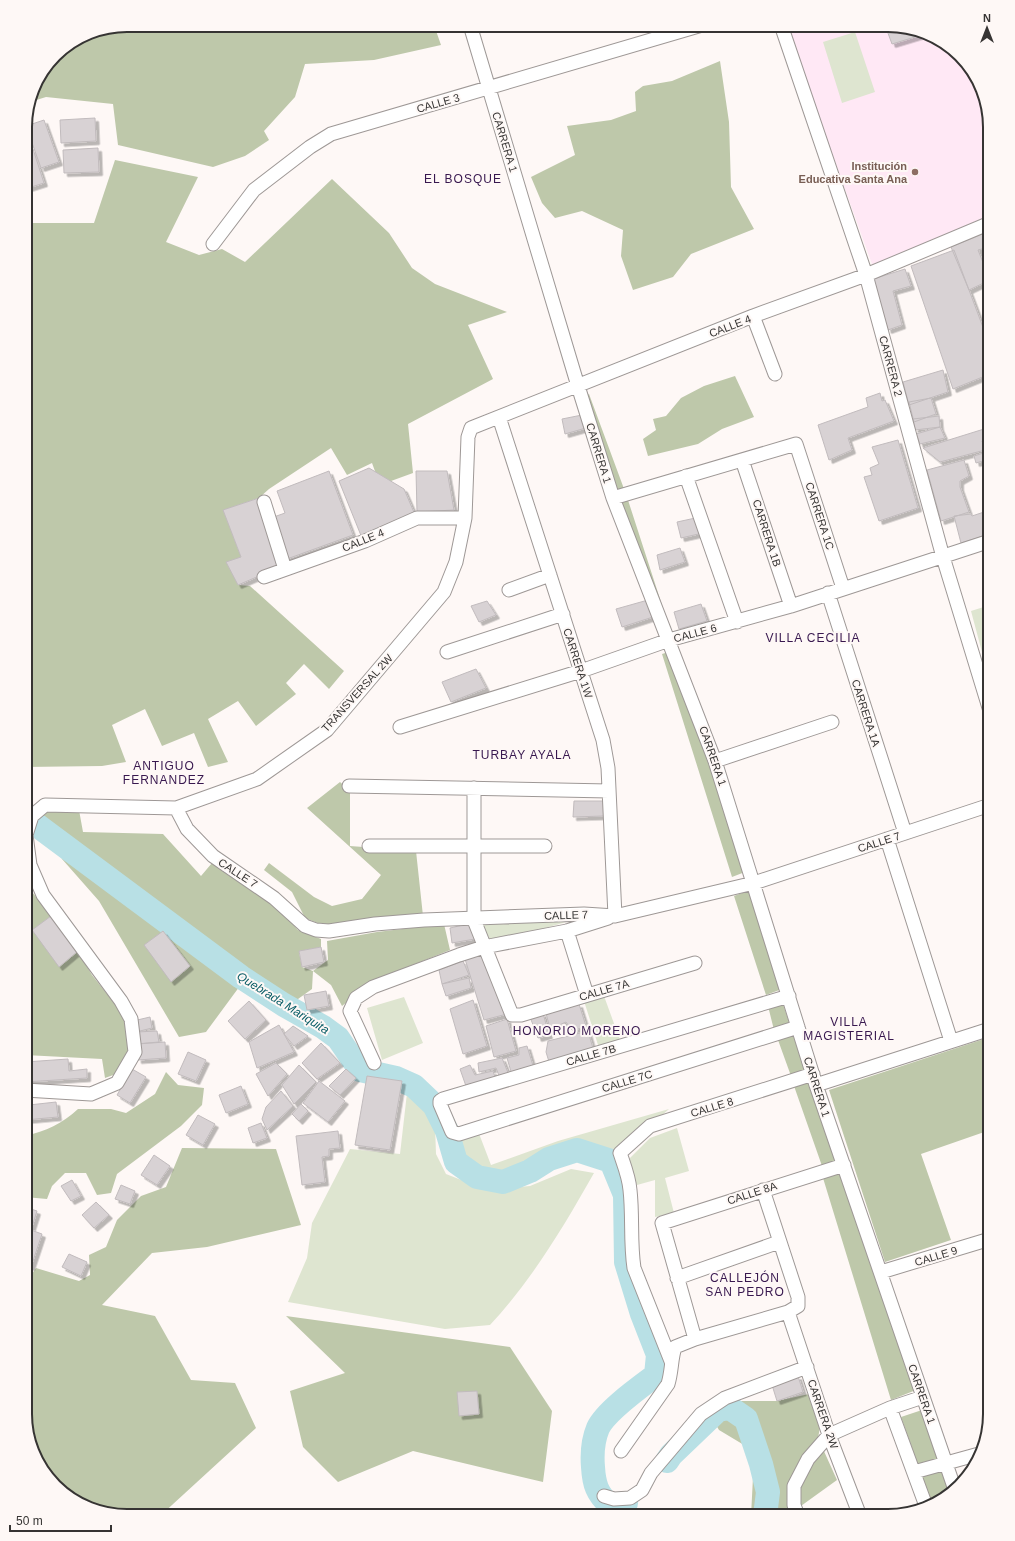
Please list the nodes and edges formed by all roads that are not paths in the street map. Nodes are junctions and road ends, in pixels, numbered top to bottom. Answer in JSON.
{"nodes":[{"id":1,"x":472,"y":32,"type":"edge"},
{"id":2,"x":678,"y":32,"type":"edge"},
{"id":3,"x":783,"y":32,"type":"edge"},
{"id":4,"x":489,"y":88,"type":"junction"},
{"id":5,"x":983,"y":226,"type":"edge"},
{"id":6,"x":213,"y":244,"type":"dead end"},
{"id":7,"x":866,"y":275,"type":"junction"},
{"id":8,"x":753,"y":316,"type":"junction"},
{"id":9,"x":775,"y":374,"type":"dead end"},
{"id":10,"x":578,"y":386,"type":"junction"},
{"id":11,"x":499,"y":417,"type":"junction"},
{"id":12,"x":471,"y":428,"type":"joint"},
{"id":13,"x":742,"y":460,"type":"junction"},
{"id":14,"x":686,"y":476,"type":"junction"},
{"id":15,"x":613,"y":498,"type":"junction"},
{"id":16,"x":264,"y":502,"type":"dead end"},
{"id":17,"x":465,"y":518,"type":"junction"},
{"id":18,"x":983,"y":543,"type":"edge"},
{"id":19,"x":943,"y":557,"type":"junction"},
{"id":20,"x":285,"y":569,"type":"junction"},
{"id":21,"x":550,"y":575,"type":"junction"},
{"id":22,"x":264,"y":577,"type":"dead end"},
{"id":23,"x":843,"y":588,"type":"junction"},
{"id":24,"x":508,"y":590,"type":"dead end"},
{"id":25,"x":828,"y":593,"type":"junction"},
{"id":26,"x":791,"y":606,"type":"junction"},
{"id":27,"x":563,"y":614,"type":"junction"},
{"id":28,"x":737,"y":622,"type":"junction"},
{"id":29,"x":669,"y":640,"type":"junction"},
{"id":30,"x":447,"y":652,"type":"dead end"},
{"id":31,"x":581,"y":670,"type":"junction"},
{"id":32,"x":983,"y":688,"type":"edge"},
{"id":33,"x":832,"y":722,"type":"dead end"},
{"id":34,"x":400,"y":727,"type":"dead end"},
{"id":35,"x":715,"y":761,"type":"junction"},
{"id":36,"x":349,"y":786,"type":"dead end"},
{"id":37,"x":474,"y":788,"type":"junction"},
{"id":38,"x":609,"y":790,"type":"junction"},
{"id":39,"x":983,"y":807,"type":"edge"},
{"id":40,"x":176,"y":808,"type":"junction"},
{"id":41,"x":32,"y":816,"type":"edge"},
{"id":42,"x":905,"y":833,"type":"junction"},
{"id":43,"x":887,"y":839,"type":"junction"},
{"id":44,"x":369,"y":846,"type":"dead end"},
{"id":45,"x":545,"y":846,"type":"dead end"},
{"id":46,"x":474,"y":847,"type":"junction"},
{"id":47,"x":32,"y":870,"type":"edge"},
{"id":48,"x":754,"y":883,"type":"junction"},
{"id":49,"x":615,"y":916,"type":"junction"},
{"id":50,"x":474,"y":920,"type":"junction"},
{"id":51,"x":567,"y":931,"type":"junction"},
{"id":52,"x":484,"y":947,"type":"junction"},
{"id":53,"x":695,"y":963,"type":"dead end"},
{"id":54,"x":587,"y":995,"type":"junction"},
{"id":55,"x":789,"y":996,"type":"junction"},
{"id":56,"x":798,"y":1028,"type":"junction"},
{"id":57,"x":983,"y":1031,"type":"edge"},
{"id":58,"x":951,"y":1041,"type":"junction"},
{"id":59,"x":374,"y":1063,"type":"dead end"},
{"id":60,"x":814,"y":1080,"type":"junction"},
{"id":61,"x":32,"y":1090,"type":"edge"},
{"id":62,"x":455,"y":1134,"type":"joint"},
{"id":63,"x":844,"y":1165,"type":"junction"},
{"id":64,"x":763,"y":1190,"type":"junction"},
{"id":65,"x":983,"y":1241,"type":"edge"},
{"id":66,"x":779,"y":1242,"type":"junction"},
{"id":67,"x":881,"y":1272,"type":"junction"},
{"id":68,"x":677,"y":1278,"type":"junction"},
{"id":69,"x":788,"y":1312,"type":"junction"},
{"id":70,"x":695,"y":1339,"type":"junction"},
{"id":71,"x":671,"y":1361,"type":"junction"},
{"id":72,"x":806,"y":1367,"type":"junction"},
{"id":73,"x":918,"y":1399,"type":"junction"},
{"id":74,"x":892,"y":1407,"type":"junction"},
{"id":75,"x":829,"y":1435,"type":"junction"},
{"id":76,"x":621,"y":1451,"type":"dead end"},
{"id":77,"x":973,"y":1456,"type":"edge"},
{"id":78,"x":947,"y":1464,"type":"junction"},
{"id":79,"x":914,"y":1472,"type":"junction"},
{"id":80,"x":953,"y":1483,"type":"edge"},
{"id":81,"x":604,"y":1496,"type":"dead end"},
{"id":82,"x":924,"y":1502,"type":"edge"},
{"id":83,"x":795,"y":1509,"type":"edge"},
{"id":84,"x":857,"y":1509,"type":"edge"}],
"edges":[{"from":1,"to":4,"type":"street","name":"CARRERA 1"},
{"from":2,"to":4,"type":"street","name":"CALLE 3"},
{"from":3,"to":7,"type":"street","name":"CARRERA 2"},
{"from":4,"to":6,"type":"street","name":"CALLE 3"},
{"from":4,"to":10,"type":"street","name":"CARRERA 1"},
{"from":5,"to":7,"type":"street","name":"CALLE 4"},
{"from":7,"to":8,"type":"street","name":"CALLE 4"},
{"from":7,"to":19,"type":"street","name":"CARRERA 2"},
{"from":8,"to":9,"type":"street"},
{"from":8,"to":10,"type":"street","name":"CALLE 4"},
{"from":10,"to":11,"type":"street","name":"CALLE 4"},
{"from":10,"to":15,"type":"street","name":"CARRERA 1"},
{"from":11,"to":12,"type":"street","name":"CALLE 4"},
{"from":11,"to":21,"type":"street","name":"CARRERA 1W"},
{"from":12,"to":17,"type":"street","name":"TRANSVERSAL 2W"},
{"from":13,"to":14,"type":"street"},
{"from":13,"to":23,"type":"street","name":"CARRERA 1C"},
{"from":13,"to":26,"type":"street","name":"CARRERA 1B"},
{"from":14,"to":15,"type":"street"},
{"from":14,"to":28,"type":"street"},
{"from":15,"to":29,"type":"street","name":"CARRERA 1"},
{"from":16,"to":20,"type":"street"},
{"from":17,"to":20,"type":"street","name":"CALLE 4"},
{"from":17,"to":40,"type":"street","name":"TRANSVERSAL 2W"},
{"from":18,"to":19,"type":"street","name":"CALLE 6"},
{"from":19,"to":23,"type":"street","name":"CALLE 6"},
{"from":19,"to":32,"type":"street","name":"CARRERA 2"},
{"from":20,"to":22,"type":"street","name":"CALLE 4"},
{"from":21,"to":24,"type":"street"},
{"from":21,"to":27,"type":"street","name":"CARRERA 1W"},
{"from":23,"to":25,"type":"street","name":"CALLE 6"},
{"from":25,"to":26,"type":"street","name":"CALLE 6"},
{"from":25,"to":42,"type":"street","name":"CARRERA 1A"},
{"from":26,"to":28,"type":"street","name":"CALLE 6"},
{"from":27,"to":30,"type":"street"},
{"from":27,"to":31,"type":"street","name":"CARRERA 1W"},
{"from":28,"to":29,"type":"street","name":"CALLE 6"},
{"from":29,"to":31,"type":"street","name":"CALLE 6"},
{"from":29,"to":35,"type":"street","name":"CARRERA 1"},
{"from":31,"to":34,"type":"street","name":"CALLE 6"},
{"from":31,"to":38,"type":"street","name":"CARRERA 1W"},
{"from":33,"to":35,"type":"street"},
{"from":35,"to":48,"type":"street","name":"CARRERA 1"},
{"from":36,"to":37,"type":"street"},
{"from":37,"to":38,"type":"street"},
{"from":37,"to":46,"type":"street"},
{"from":38,"to":49,"type":"street","name":"CARRERA 1W"},
{"from":39,"to":42,"type":"street","name":"CALLE 7"},
{"from":40,"to":41,"type":"street","name":"TRANSVERSAL 2W"},
{"from":40,"to":50,"type":"street","name":"CALLE 7"},
{"from":42,"to":43,"type":"street","name":"CALLE 7"},
{"from":43,"to":48,"type":"street","name":"CALLE 7"},
{"from":43,"to":58,"type":"street"},
{"from":44,"to":46,"type":"street"},
{"from":45,"to":46,"type":"street"},
{"from":46,"to":50,"type":"street"},
{"from":47,"to":61,"type":"street","name":"TRANSVERSAL 2W"},
{"from":48,"to":49,"type":"street","name":"CALLE 7"},
{"from":48,"to":55,"type":"street","name":"CARRERA 1"},
{"from":49,"to":50,"type":"street","name":"CALLE 7"},
{"from":49,"to":51,"type":"street"},
{"from":50,"to":52,"type":"street"},
{"from":51,"to":52,"type":"street"},
{"from":51,"to":54,"type":"street"},
{"from":52,"to":54,"type":"street","name":"CALLE 7A"},
{"from":52,"to":59,"type":"street"},
{"from":53,"to":54,"type":"street","name":"CALLE 7A"},
{"from":55,"to":56,"type":"street","name":"CARRERA 1"},
{"from":55,"to":62,"type":"street","name":"CALLE 7B"},
{"from":56,"to":60,"type":"street","name":"CARRERA 1"},
{"from":56,"to":62,"type":"street","name":"CALLE 7C"},
{"from":57,"to":58,"type":"street","name":"CALLE 8"},
{"from":58,"to":60,"type":"street","name":"CALLE 8"},
{"from":60,"to":63,"type":"street","name":"CARRERA 1"},
{"from":60,"to":71,"type":"street","name":"CALLE 8"},
{"from":63,"to":64,"type":"street","name":"CALLE 8A"},
{"from":63,"to":67,"type":"street","name":"CARRERA 1"},
{"from":64,"to":66,"type":"street"},
{"from":64,"to":68,"type":"street","name":"CALLE 8A"},
{"from":65,"to":67,"type":"street","name":"CALLE 9"},
{"from":66,"to":68,"type":"street"},
{"from":66,"to":69,"type":"street"},
{"from":67,"to":73,"type":"street","name":"CARRERA 1"},
{"from":68,"to":70,"type":"street"},
{"from":69,"to":70,"type":"street"},
{"from":69,"to":72,"type":"street","name":"CARRERA 2W"},
{"from":70,"to":71,"type":"street"},
{"from":71,"to":76,"type":"street"},
{"from":72,"to":75,"type":"street","name":"CARRERA 2W"},
{"from":72,"to":81,"type":"street"},
{"from":73,"to":74,"type":"street"},
{"from":73,"to":78,"type":"street","name":"CARRERA 1"},
{"from":74,"to":75,"type":"street"},
{"from":74,"to":79,"type":"street"},
{"from":75,"to":83,"type":"street"},
{"from":75,"to":84,"type":"street","name":"CARRERA 2W"},
{"from":77,"to":78,"type":"street"},
{"from":78,"to":79,"type":"street"},
{"from":78,"to":80,"type":"street","name":"CARRERA 1"},
{"from":79,"to":82,"type":"street"}]}
